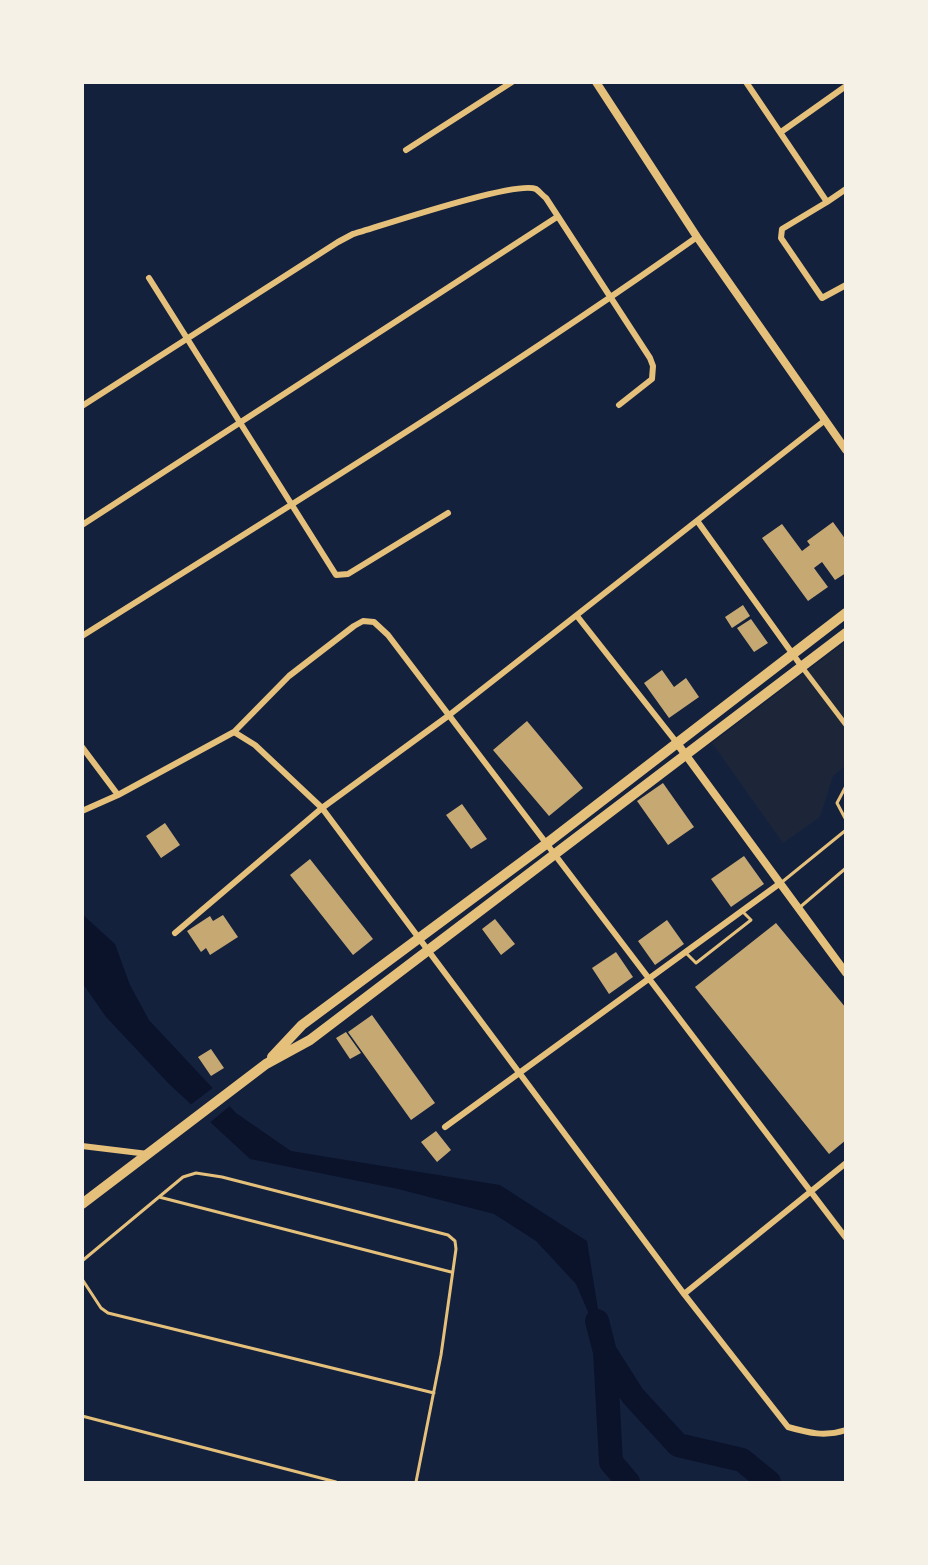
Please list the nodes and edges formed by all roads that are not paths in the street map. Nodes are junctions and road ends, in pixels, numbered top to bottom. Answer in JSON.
{"nodes":[{"id":1,"x":512,"y":82,"type":"edge"},
{"id":2,"x":596,"y":82,"type":"edge"},
{"id":3,"x":747,"y":82,"type":"edge"},
{"id":4,"x":846,"y":86,"type":"edge"},
{"id":5,"x":781,"y":132,"type":"junction"},
{"id":6,"x":406,"y":150,"type":"dead end"},
{"id":7,"x":846,"y":189,"type":"edge"},
{"id":8,"x":827,"y":202,"type":"junction"},
{"id":9,"x":556,"y":217,"type":"junction"},
{"id":10,"x":697,"y":237,"type":"junction"},
{"id":11,"x":149,"y":278,"type":"dead end"},
{"id":12,"x":846,"y":285,"type":"edge"},
{"id":13,"x":612,"y":297,"type":"junction"},
{"id":14,"x":187,"y":339,"type":"junction"},
{"id":15,"x":619,"y":405,"type":"dead end"},
{"id":16,"x":82,"y":406,"type":"edge"},
{"id":17,"x":824,"y":421,"type":"junction"},
{"id":18,"x":240,"y":422,"type":"junction"},
{"id":19,"x":846,"y":450,"type":"edge"},
{"id":20,"x":292,"y":505,"type":"junction"},
{"id":21,"x":448,"y":513,"type":"dead end"},
{"id":22,"x":698,"y":522,"type":"junction"},
{"id":23,"x":82,"y":525,"type":"edge"},
{"id":24,"x":846,"y":614,"type":"edge"},
{"id":25,"x":578,"y":616,"type":"junction"},
{"id":26,"x":846,"y":633,"type":"edge"},
{"id":27,"x":82,"y":636,"type":"edge"},
{"id":28,"x":792,"y":655,"type":"junction"},
{"id":29,"x":801,"y":667,"type":"junction"},
{"id":30,"x":448,"y":716,"type":"junction"},
{"id":31,"x":846,"y":725,"type":"edge"},
{"id":32,"x":234,"y":732,"type":"junction"},
{"id":33,"x":676,"y":743,"type":"junction"},
{"id":34,"x":82,"y":747,"type":"edge"},
{"id":35,"x":685,"y":755,"type":"junction"},
{"id":36,"x":846,"y":786,"type":"edge"},
{"id":37,"x":118,"y":795,"type":"junction"},
{"id":38,"x":322,"y":808,"type":"junction"},
{"id":39,"x":82,"y":811,"type":"edge"},
{"id":40,"x":846,"y":820,"type":"edge"},
{"id":41,"x":846,"y":830,"type":"edge"},
{"id":42,"x":546,"y":844,"type":"junction"},
{"id":43,"x":555,"y":855,"type":"junction"},
{"id":44,"x":846,"y":868,"type":"edge"},
{"id":45,"x":779,"y":884,"type":"junction"},
{"id":46,"x":798,"y":909,"type":"junction"},
{"id":47,"x":742,"y":911,"type":"junction"},
{"id":48,"x":175,"y":933,"type":"dead end"},
{"id":49,"x":419,"y":939,"type":"junction"},
{"id":50,"x":428,"y":950,"type":"junction"},
{"id":51,"x":685,"y":952,"type":"junction"},
{"id":52,"x":846,"y":973,"type":"edge"},
{"id":53,"x":649,"y":977,"type":"junction"},
{"id":54,"x":266,"y":1064,"type":"junction"},
{"id":55,"x":522,"y":1073,"type":"junction"},
{"id":56,"x":445,"y":1127,"type":"dead end"},
{"id":57,"x":82,"y":1146,"type":"edge"},
{"id":58,"x":148,"y":1154,"type":"junction"},
{"id":59,"x":846,"y":1163,"type":"edge"},
{"id":60,"x":809,"y":1191,"type":"junction"},
{"id":61,"x":159,"y":1197,"type":"junction"},
{"id":62,"x":82,"y":1203,"type":"edge"},
{"id":63,"x":846,"y":1238,"type":"edge"},
{"id":64,"x":82,"y":1261,"type":"edge"},
{"id":65,"x":452,"y":1273,"type":"junction"},
{"id":66,"x":82,"y":1280,"type":"edge"},
{"id":67,"x":684,"y":1294,"type":"junction"},
{"id":68,"x":434,"y":1392,"type":"junction"},
{"id":69,"x":82,"y":1416,"type":"edge"},
{"id":70,"x":846,"y":1430,"type":"edge"},
{"id":71,"x":336,"y":1482,"type":"edge"},
{"id":72,"x":416,"y":1482,"type":"edge"}],
"edges":[{"from":1,"to":6,"type":"street"},
{"from":2,"to":10,"type":"street"},
{"from":3,"to":5,"type":"street"},
{"from":4,"to":5,"type":"street"},
{"from":5,"to":8,"type":"street"},
{"from":7,"to":8,"type":"street"},
{"from":8,"to":12,"type":"street"},
{"from":9,"to":13,"type":"street"},
{"from":9,"to":14,"type":"street"},
{"from":9,"to":18,"type":"street"},
{"from":10,"to":13,"type":"street"},
{"from":10,"to":17,"type":"street"},
{"from":11,"to":14,"type":"street"},
{"from":13,"to":15,"type":"street"},
{"from":13,"to":20,"type":"street"},
{"from":14,"to":16,"type":"street"},
{"from":14,"to":18,"type":"street"},
{"from":17,"to":19,"type":"street"},
{"from":17,"to":22,"type":"street"},
{"from":18,"to":20,"type":"street"},
{"from":18,"to":23,"type":"street"},
{"from":20,"to":21,"type":"street"},
{"from":20,"to":27,"type":"street"},
{"from":22,"to":25,"type":"street"},
{"from":22,"to":28,"type":"street"},
{"from":24,"to":28,"type":"main road"},
{"from":25,"to":30,"type":"street"},
{"from":25,"to":33,"type":"street"},
{"from":26,"to":29,"type":"main road"},
{"from":28,"to":29,"type":"street"},
{"from":28,"to":33,"type":"main road"},
{"from":29,"to":31,"type":"street"},
{"from":29,"to":35,"type":"main road"},
{"from":30,"to":32,"type":"street"},
{"from":30,"to":38,"type":"street"},
{"from":30,"to":42,"type":"street"},
{"from":32,"to":37,"type":"street"},
{"from":32,"to":38,"type":"street"},
{"from":33,"to":35,"type":"street"},
{"from":33,"to":42,"type":"main road"},
{"from":34,"to":37,"type":"street"},
{"from":35,"to":43,"type":"main road"},
{"from":35,"to":45,"type":"street"},
{"from":36,"to":40,"type":"lane"},
{"from":37,"to":39,"type":"street"},
{"from":38,"to":48,"type":"street"},
{"from":38,"to":49,"type":"street"},
{"from":41,"to":45,"type":"lane"},
{"from":42,"to":43,"type":"street"},
{"from":42,"to":49,"type":"main road"},
{"from":43,"to":50,"type":"main road"},
{"from":43,"to":53,"type":"street"},
{"from":44,"to":46,"type":"lane"},
{"from":45,"to":46,"type":"street"},
{"from":45,"to":47,"type":"street"},
{"from":46,"to":52,"type":"street"},
{"from":47,"to":51,"type":"street"},
{"from":47,"to":51,"type":"lane"},
{"from":49,"to":50,"type":"street"},
{"from":49,"to":54,"type":"main road"},
{"from":50,"to":54,"type":"main road"},
{"from":50,"to":55,"type":"street"},
{"from":51,"to":53,"type":"street"},
{"from":53,"to":55,"type":"street"},
{"from":53,"to":60,"type":"street"},
{"from":54,"to":58,"type":"main road"},
{"from":55,"to":56,"type":"street"},
{"from":55,"to":67,"type":"street"},
{"from":57,"to":58,"type":"street"},
{"from":58,"to":62,"type":"main road"},
{"from":59,"to":60,"type":"street"},
{"from":60,"to":63,"type":"street"},
{"from":60,"to":67,"type":"street"},
{"from":61,"to":64,"type":"lane"},
{"from":61,"to":65,"type":"lane"},
{"from":61,"to":65,"type":"lane"},
{"from":65,"to":68,"type":"lane"},
{"from":66,"to":68,"type":"lane"},
{"from":67,"to":70,"type":"street"},
{"from":68,"to":72,"type":"lane"},
{"from":69,"to":71,"type":"lane"}]}
